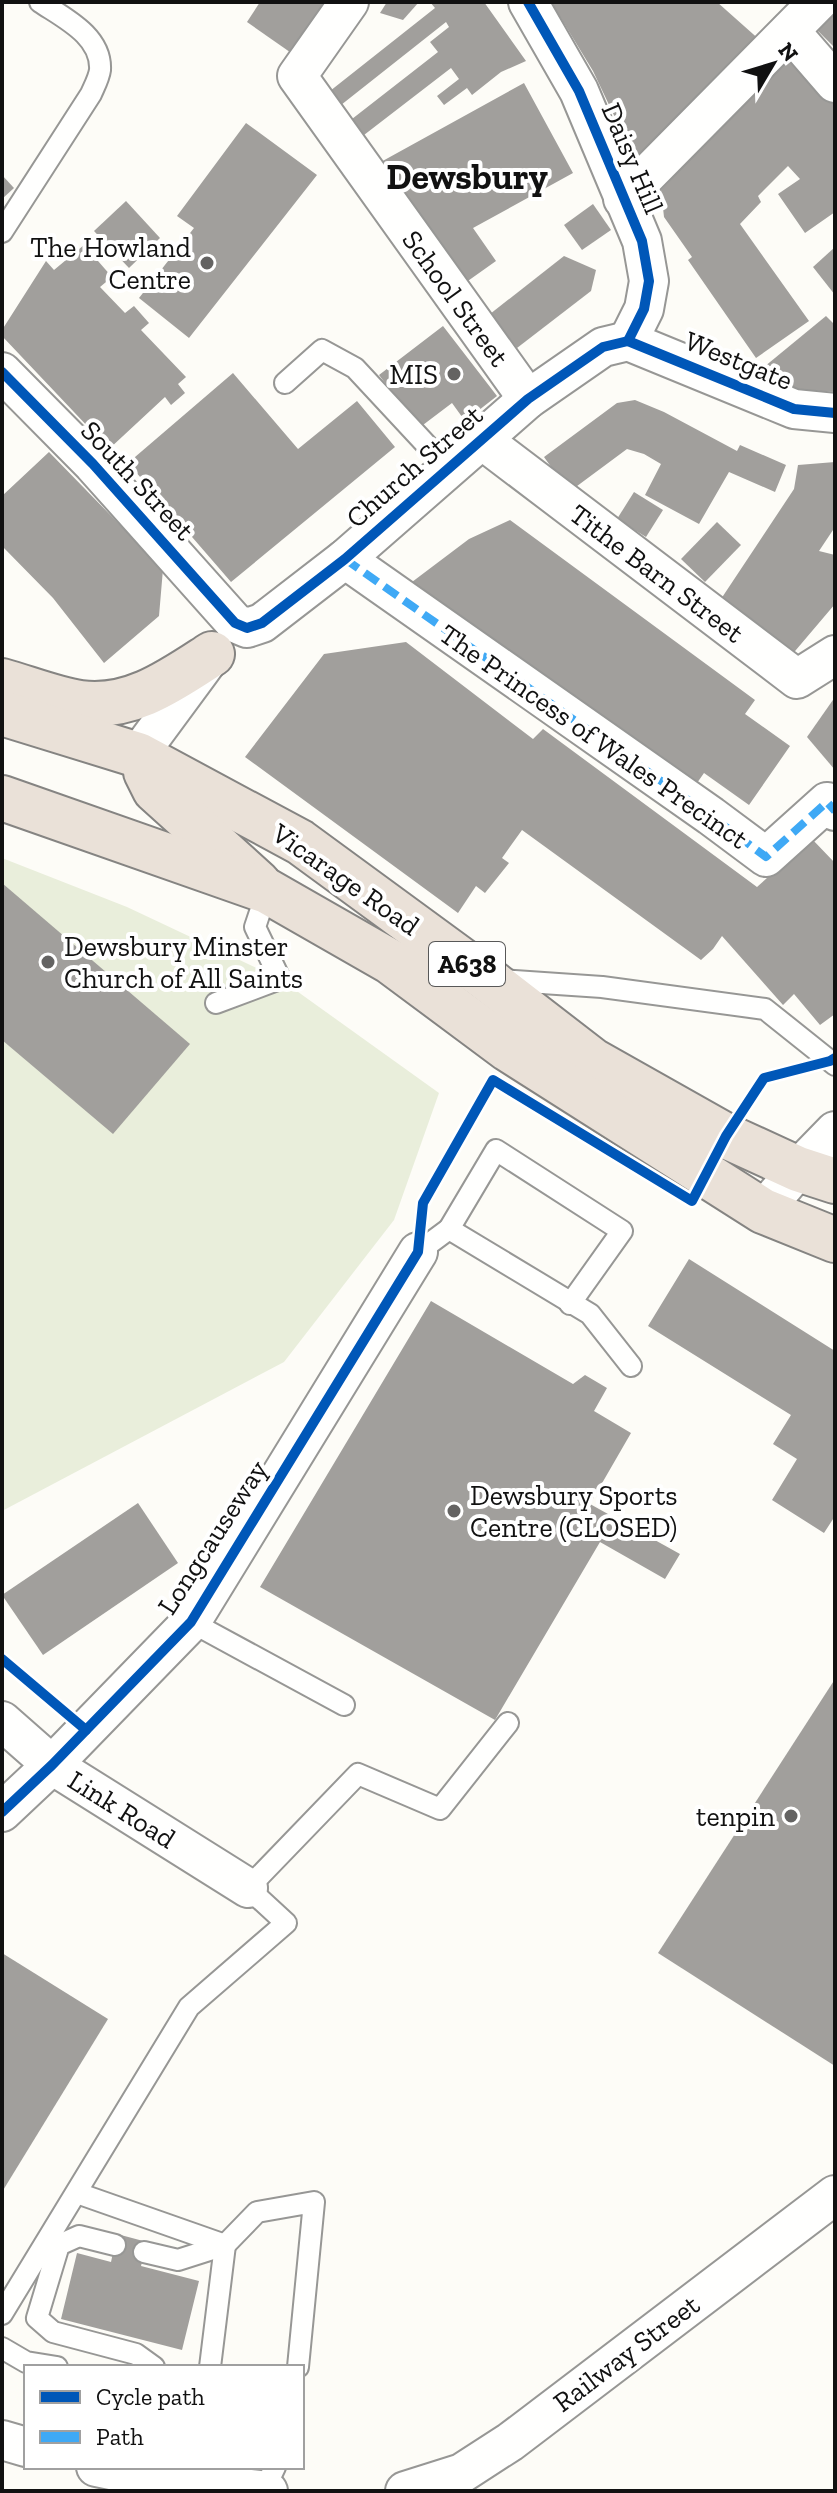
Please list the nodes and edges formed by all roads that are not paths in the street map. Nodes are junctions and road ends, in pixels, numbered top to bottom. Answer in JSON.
{"nodes":[{"id":1,"x":40,"y":2,"type":"edge"},
{"id":2,"x":349,"y":2,"type":"edge"},
{"id":3,"x":528,"y":2,"type":"edge"},
{"id":4,"x":818,"y":2,"type":"edge"},
{"id":5,"x":790,"y":31,"type":"junction"},
{"id":6,"x":835,"y":83,"type":"edge"},
{"id":7,"x":623,"y":199,"type":"junction"},
{"id":8,"x":2,"y":232,"type":"edge"},
{"id":9,"x":628,"y":341,"type":"junction"},
{"id":10,"x":2,"y":372,"type":"edge"},
{"id":11,"x":285,"y":383,"type":"dead end"},
{"id":12,"x":528,"y":399,"type":"junction"},
{"id":13,"x":835,"y":413,"type":"edge"},
{"id":14,"x":481,"y":439,"type":"junction"},
{"id":15,"x":448,"y":468,"type":"junction"},
{"id":16,"x":345,"y":559,"type":"junction"},
{"id":17,"x":224,"y":638,"type":"junction"},
{"id":18,"x":835,"y":655,"type":"edge"},
{"id":19,"x":2,"y":681,"type":"edge"},
{"id":20,"x":2,"y":713,"type":"edge"},
{"id":21,"x":138,"y":755,"type":"junction"},
{"id":22,"x":2,"y":798,"type":"edge"},
{"id":23,"x":835,"y":811,"type":"edge"},
{"id":24,"x":267,"y":891,"type":"junction"},
{"id":25,"x":487,"y":979,"type":"junction"},
{"id":26,"x":216,"y":1003,"type":"dead end"},
{"id":27,"x":835,"y":1065,"type":"edge"},
{"id":28,"x":835,"y":1131,"type":"edge"},
{"id":29,"x":817,"y":1175,"type":"edge"},
{"id":30,"x":763,"y":1211,"type":"junction"},
{"id":31,"x":449,"y":1229,"type":"junction"},
{"id":32,"x":835,"y":1240,"type":"edge"},
{"id":33,"x":418,"y":1252,"type":"joint"},
{"id":34,"x":570,"y":1304,"type":"junction"},
{"id":35,"x":631,"y":1366,"type":"dead end"},
{"id":36,"x":191,"y":1622,"type":"junction"},
{"id":37,"x":344,"y":1705,"type":"dead end"},
{"id":38,"x":2,"y":1721,"type":"edge"},
{"id":39,"x":508,"y":1723,"type":"dead end"},
{"id":40,"x":52,"y":1765,"type":"junction"},
{"id":41,"x":2,"y":1812,"type":"edge"},
{"id":42,"x":248,"y":1888,"type":"junction"},
{"id":43,"x":77,"y":2193,"type":"junction"},
{"id":44,"x":835,"y":2195,"type":"edge"},
{"id":45,"x":115,"y":2245,"type":"dead end"},
{"id":46,"x":225,"y":2245,"type":"junction"},
{"id":47,"x":144,"y":2252,"type":"dead end"},
{"id":48,"x":2,"y":2314,"type":"edge"},
{"id":49,"x":2,"y":2348,"type":"edge"},
{"id":50,"x":45,"y":2365,"type":"edge"},
{"id":51,"x":151,"y":2365,"type":"edge"},
{"id":52,"x":210,"y":2365,"type":"edge"},
{"id":53,"x":298,"y":2365,"type":"edge"},
{"id":54,"x":2,"y":2440,"type":"edge"},
{"id":55,"x":24,"y":2446,"type":"edge"},
{"id":56,"x":106,"y":2469,"type":"edge"},
{"id":57,"x":274,"y":2469,"type":"edge"},
{"id":58,"x":266,"y":2491,"type":"edge"},
{"id":59,"x":405,"y":2491,"type":"edge"}],
"edges":[{"from":1,"to":8,"type":"lane"},
{"from":2,"to":12,"type":"street","name":"School Street"},
{"from":3,"to":7,"type":"street","name":"Daisy Hill"},
{"from":4,"to":5,"type":"street"},
{"from":5,"to":6,"type":"street"},
{"from":5,"to":7,"type":"street"},
{"from":7,"to":9,"type":"street","name":"Daisy Hill"},
{"from":9,"to":12,"type":"street","name":"Church Street"},
{"from":9,"to":13,"type":"street","name":"Westgate"},
{"from":10,"to":17,"type":"street","name":"South Street"},
{"from":11,"to":15,"type":"lane"},
{"from":12,"to":14,"type":"street","name":"Church Street"},
{"from":14,"to":15,"type":"street","name":"Church Street"},
{"from":14,"to":18,"type":"street","name":"Tithe Barn Street"},
{"from":15,"to":16,"type":"street","name":"Church Street"},
{"from":16,"to":17,"type":"street","name":"Church Street"},
{"from":16,"to":23,"type":"street","name":"The Princess of Wales Precinct"},
{"from":17,"to":19,"type":"highway"},
{"from":17,"to":21,"type":"street"},
{"from":20,"to":21,"type":"highway","name":"Vicarage Road","number":"A638"},
{"from":21,"to":24,"type":"highway"},
{"from":21,"to":25,"type":"highway","name":"Vicarage Road","number":"A638"},
{"from":22,"to":24,"type":"highway","name":"Vicarage Road","number":"A638"},
{"from":24,"to":26,"type":"lane"},
{"from":24,"to":30,"type":"highway","name":"Vicarage Road","number":"A638"},
{"from":25,"to":27,"type":"lane"},
{"from":25,"to":29,"type":"highway","name":"Vicarage Road","number":"A638"},
{"from":28,"to":29,"type":"street"},
{"from":29,"to":30,"type":"street"},
{"from":30,"to":32,"type":"highway","name":"Vicarage Road","number":"A638"},
{"from":31,"to":33,"type":"lane"},
{"from":31,"to":34,"type":"lane"},
{"from":31,"to":34,"type":"lane"},
{"from":33,"to":36,"type":"street","name":"Longcauseway"},
{"from":34,"to":35,"type":"lane"},
{"from":36,"to":37,"type":"lane"},
{"from":36,"to":40,"type":"street","name":"Longcauseway"},
{"from":38,"to":40,"type":"street","name":"Link Road"},
{"from":39,"to":42,"type":"lane"},
{"from":40,"to":41,"type":"street","name":"Longcauseway"},
{"from":40,"to":42,"type":"street","name":"Link Road"},
{"from":42,"to":43,"type":"lane"},
{"from":43,"to":46,"type":"lane"},
{"from":43,"to":48,"type":"lane"},
{"from":44,"to":59,"type":"street","name":"Railway Street"},
{"from":45,"to":51,"type":"lane"},
{"from":46,"to":47,"type":"lane"},
{"from":46,"to":52,"type":"lane"},
{"from":46,"to":53,"type":"lane"},
{"from":49,"to":50,"type":"lane"},
{"from":54,"to":55,"type":"street"},
{"from":56,"to":58,"type":"street"},
{"from":57,"to":58,"type":"lane"}]}
